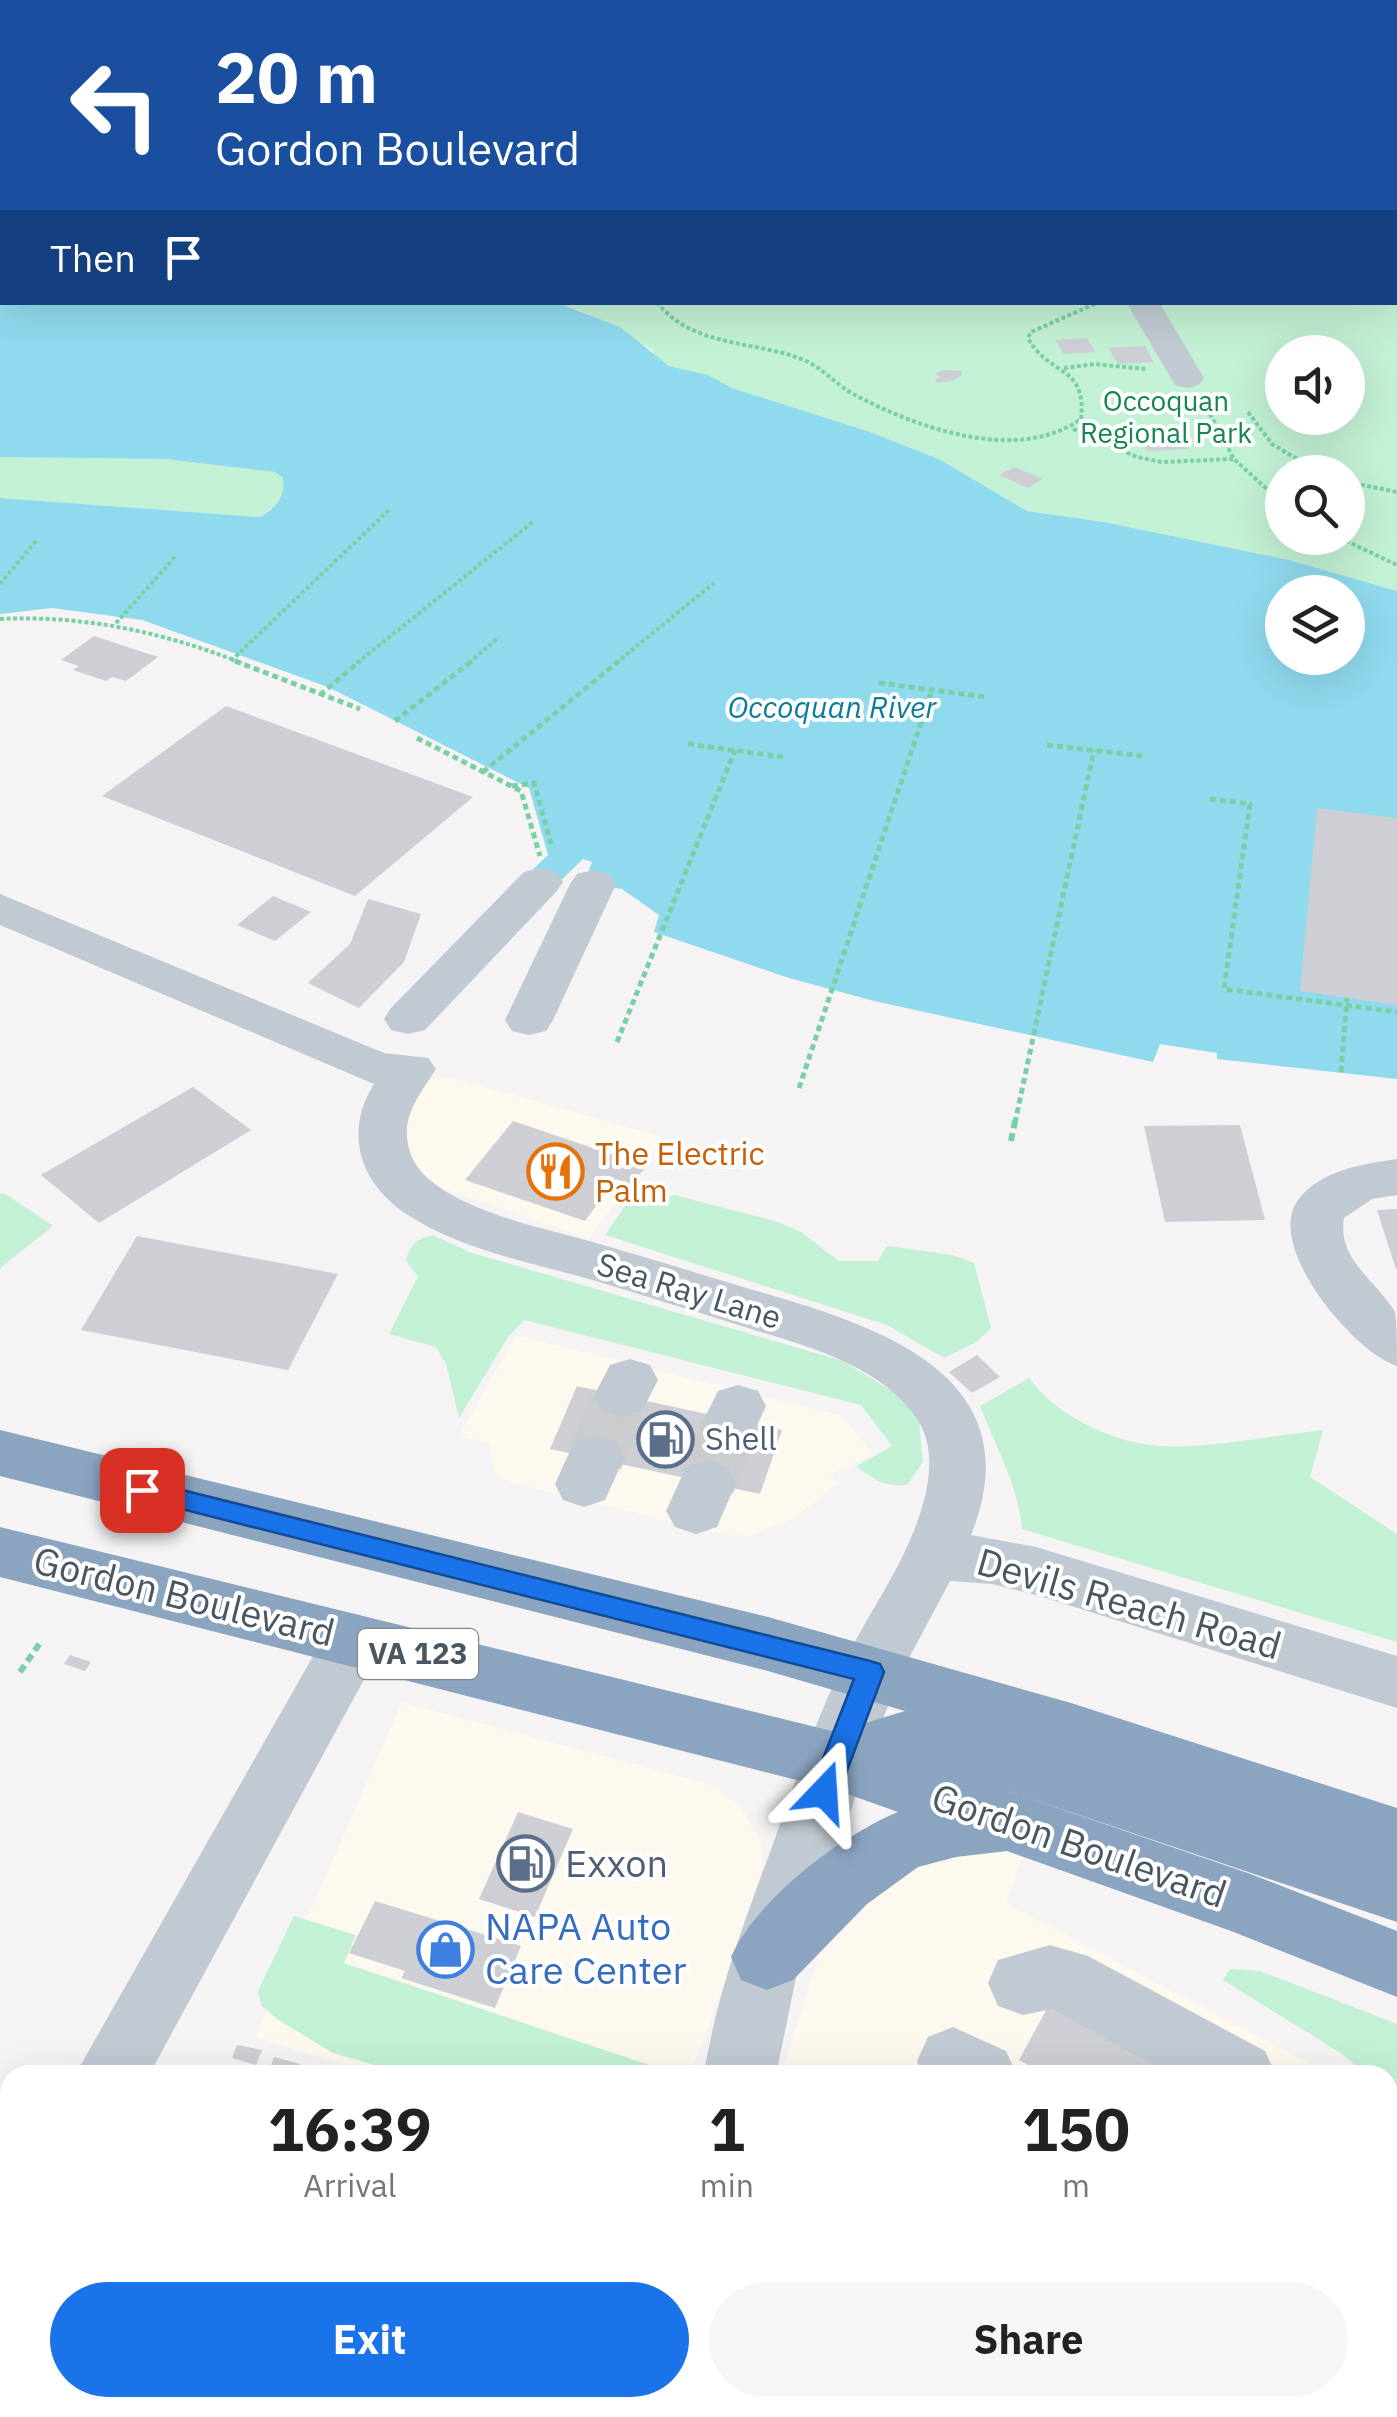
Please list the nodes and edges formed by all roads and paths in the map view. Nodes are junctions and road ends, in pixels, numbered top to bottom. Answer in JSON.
{"nodes":[{"id":1,"x":660,"y":305,"type":"edge"},
{"id":2,"x":1092,"y":305,"type":"edge"},
{"id":3,"x":1144,"y":305,"type":"edge"},
{"id":4,"x":1063,"y":368,"type":"junction"},
{"id":5,"x":1184,"y":373,"type":"joint"},
{"id":6,"x":1248,"y":412,"type":"dead end"},
{"id":7,"x":1210,"y":414,"type":"dead end"},
{"id":8,"x":1072,"y":428,"type":"junction"},
{"id":9,"x":1290,"y":455,"type":"edge"},
{"id":10,"x":1234,"y":459,"type":"junction"},
{"id":11,"x":1365,"y":485,"type":"edge"},
{"id":12,"x":1265,"y":487,"type":"edge"},
{"id":13,"x":1397,"y":492,"type":"edge"},
{"id":14,"x":391,"y":508,"type":"dead end"},
{"id":15,"x":534,"y":521,"type":"dead end"},
{"id":16,"x":36,"y":540,"type":"dead end"},
{"id":17,"x":1365,"y":550,"type":"edge"},
{"id":18,"x":175,"y":557,"type":"dead end"},
{"id":19,"x":1397,"y":565,"type":"edge"},
{"id":20,"x":714,"y":583,"type":"dead end"},
{"id":21,"x":0,"y":584,"type":"edge"},
{"id":22,"x":0,"y":619,"type":"edge"},
{"id":23,"x":116,"y":623,"type":"junction"},
{"id":24,"x":498,"y":637,"type":"dead end"},
{"id":25,"x":231,"y":661,"type":"junction"},
{"id":26,"x":879,"y":683,"type":"dead end"},
{"id":27,"x":932,"y":690,"type":"junction"},
{"id":28,"x":320,"y":694,"type":"junction"},
{"id":29,"x":986,"y":697,"type":"dead end"},
{"id":30,"x":360,"y":709,"type":"dead end"},
{"id":31,"x":395,"y":721,"type":"dead end"},
{"id":32,"x":418,"y":738,"type":"dead end"},
{"id":33,"x":688,"y":744,"type":"dead end"},
{"id":34,"x":1047,"y":745,"type":"dead end"},
{"id":35,"x":735,"y":750,"type":"junction"},
{"id":36,"x":1094,"y":750,"type":"junction"},
{"id":37,"x":1143,"y":756,"type":"dead end"},
{"id":38,"x":784,"y":757,"type":"dead end"},
{"id":39,"x":483,"y":772,"type":"junction"},
{"id":40,"x":512,"y":786,"type":"junction"},
{"id":41,"x":1210,"y":799,"type":"dead end"},
{"id":42,"x":540,"y":866,"type":"junction"},
{"id":43,"x":593,"y":884,"type":"dead end"},
{"id":44,"x":0,"y":908,"type":"edge"},
{"id":45,"x":1347,"y":1002,"type":"junction"},
{"id":46,"x":1397,"y":1012,"type":"edge"},
{"id":47,"x":408,"y":1019,"type":"dead end"},
{"id":48,"x":529,"y":1020,"type":"dead end"},
{"id":49,"x":617,"y":1042,"type":"dead end"},
{"id":50,"x":1340,"y":1072,"type":"dead end"},
{"id":51,"x":800,"y":1088,"type":"dead end"},
{"id":52,"x":1012,"y":1141,"type":"dead end"},
{"id":53,"x":1397,"y":1177,"type":"edge"},
{"id":54,"x":1397,"y":1346,"type":"edge"},
{"id":55,"x":0,"y":1453,"type":"edge"},
{"id":56,"x":0,"y":1552,"type":"edge"},
{"id":57,"x":934,"y":1556,"type":"junction"},
{"id":58,"x":356,"y":1639,"type":"junction"},
{"id":59,"x":42,"y":1640,"type":"dead end"},
{"id":60,"x":20,"y":1672,"type":"dead end"},
{"id":61,"x":870,"y":1672,"type":"junction"},
{"id":62,"x":1397,"y":1682,"type":"edge"},
{"id":63,"x":836,"y":1761,"type":"junction"},
{"id":64,"x":1027,"y":1826,"type":"junction"},
{"id":65,"x":1397,"y":1839,"type":"edge"},
{"id":66,"x":1397,"y":1890,"type":"edge"},
{"id":67,"x":767,"y":1957,"type":"junction"},
{"id":68,"x":1397,"y":1964,"type":"edge"},
{"id":69,"x":1023,"y":1983,"type":"dead end"},
{"id":70,"x":131,"y":2065,"type":"edge"},
{"id":71,"x":741,"y":2065,"type":"edge"},
{"id":72,"x":1221,"y":2065,"type":"edge"}],
"edges":[{"from":1,"to":8,"type":"path"},
{"from":2,"to":4,"type":"path"},
{"from":3,"to":5,"type":"street"},
{"from":4,"to":5,"type":"path"},
{"from":4,"to":8,"type":"path"},
{"from":6,"to":9,"type":"path"},
{"from":7,"to":10,"type":"path"},
{"from":8,"to":10,"type":"path"},
{"from":10,"to":12,"type":"path"},
{"from":11,"to":13,"type":"path"},
{"from":14,"to":25,"type":"path"},
{"from":15,"to":28,"type":"path"},
{"from":16,"to":21,"type":"path"},
{"from":17,"to":19,"type":"path"},
{"from":18,"to":23,"type":"path"},
{"from":20,"to":39,"type":"path"},
{"from":22,"to":23,"type":"path"},
{"from":23,"to":25,"type":"path"},
{"from":24,"to":31,"type":"path"},
{"from":25,"to":28,"type":"path"},
{"from":26,"to":27,"type":"path"},
{"from":27,"to":29,"type":"path"},
{"from":27,"to":51,"type":"path"},
{"from":28,"to":30,"type":"path"},
{"from":32,"to":39,"type":"path"},
{"from":33,"to":35,"type":"path"},
{"from":34,"to":36,"type":"path"},
{"from":35,"to":38,"type":"path"},
{"from":35,"to":49,"type":"path"},
{"from":36,"to":37,"type":"path"},
{"from":36,"to":52,"type":"path"},
{"from":39,"to":40,"type":"path"},
{"from":40,"to":42,"type":"path"},
{"from":40,"to":42,"type":"path"},
{"from":41,"to":45,"type":"path"},
{"from":42,"to":47,"type":"street"},
{"from":43,"to":48,"type":"street"},
{"from":44,"to":57,"type":"street","name":"Sea Ray Lane"},
{"from":45,"to":46,"type":"path"},
{"from":45,"to":50,"type":"path"},
{"from":53,"to":54,"type":"street"},
{"from":55,"to":61,"type":"highway"},
{"from":56,"to":58,"type":"highway","name":"Gordon Boulevard","number":"VA 123"},
{"from":57,"to":61,"type":"street","name":"Devils Reach Road"},
{"from":57,"to":62,"type":"street","name":"Devils Reach Road"},
{"from":58,"to":63,"type":"highway","name":"Gordon Boulevard","number":"VA 123"},
{"from":58,"to":70,"type":"street"},
{"from":59,"to":60,"type":"path"},
{"from":61,"to":63,"type":"street","name":"Devils Reach Road"},
{"from":61,"to":65,"type":"highway"},
{"from":63,"to":64,"type":"highway","name":"Gordon Boulevard","number":"VA 123"},
{"from":63,"to":66,"type":"highway"},
{"from":63,"to":67,"type":"street","name":"Devils Reach Road"},
{"from":64,"to":67,"type":"highway"},
{"from":64,"to":68,"type":"highway","name":"Gordon Boulevard","number":"VA 123"},
{"from":67,"to":71,"type":"street","name":"Devils Reach Road"},
{"from":69,"to":72,"type":"street"}]}
